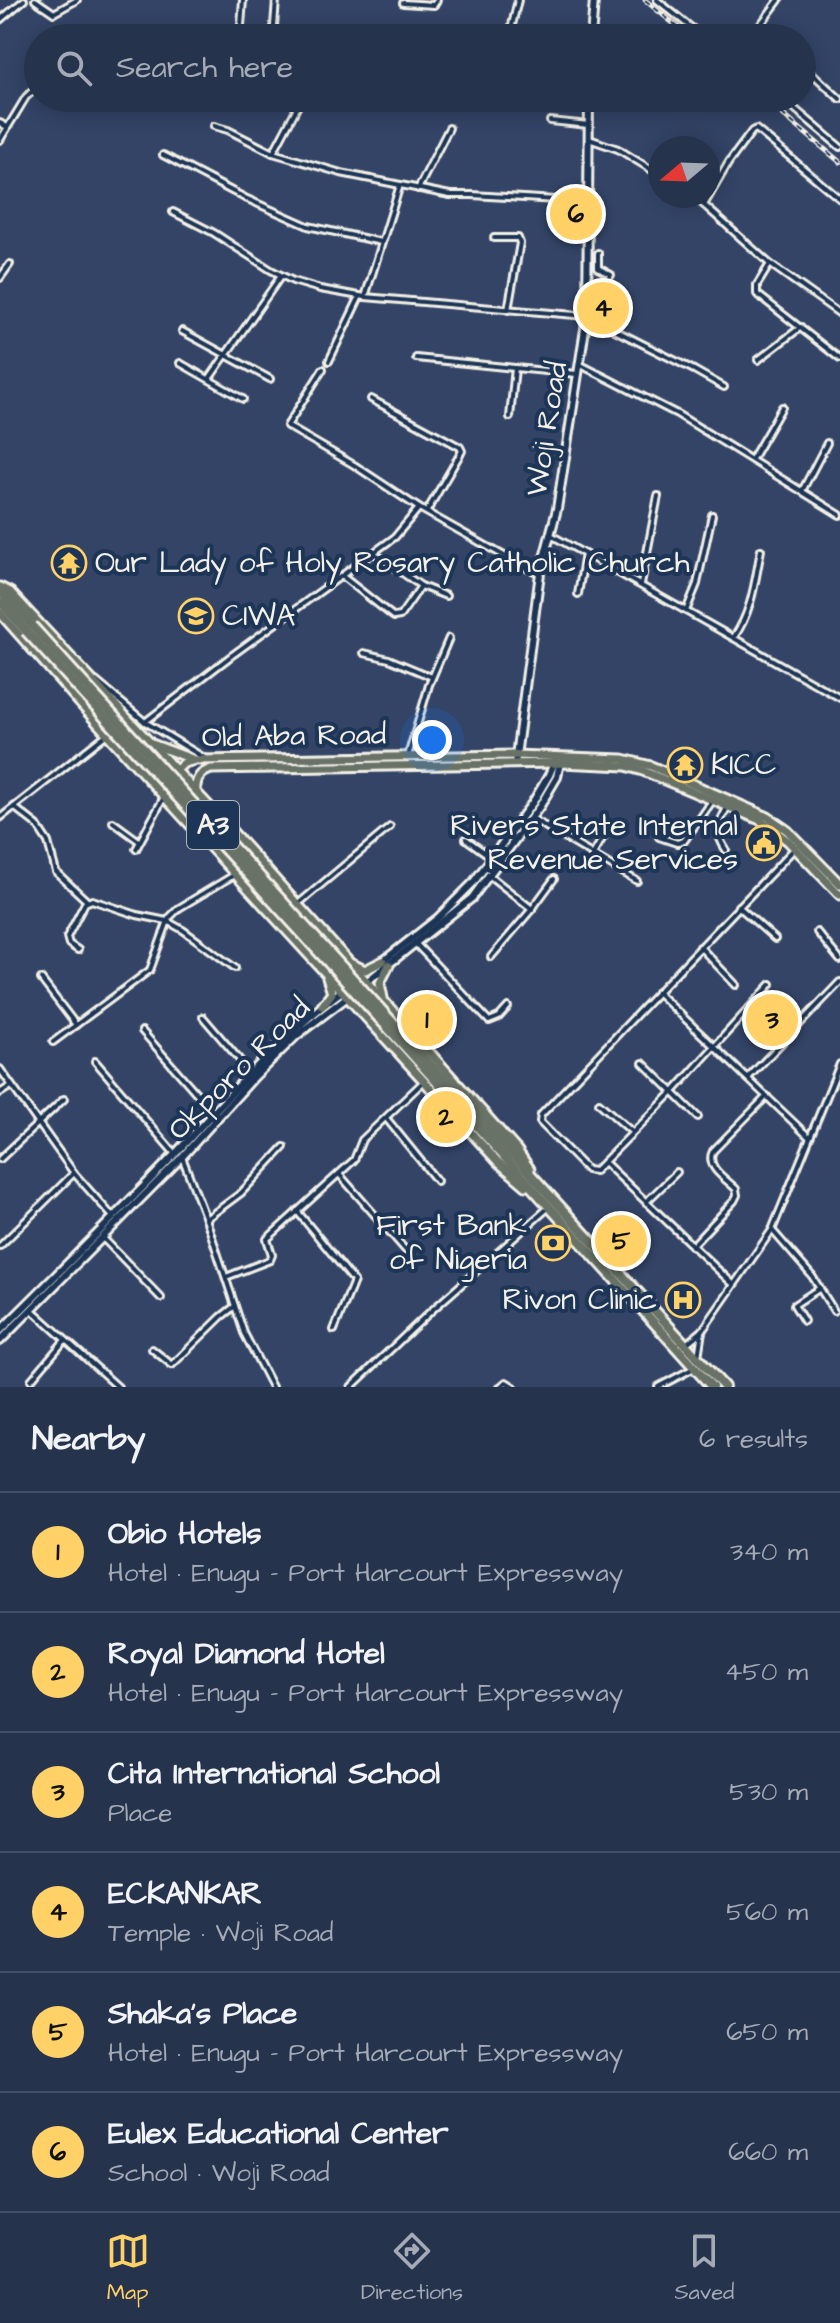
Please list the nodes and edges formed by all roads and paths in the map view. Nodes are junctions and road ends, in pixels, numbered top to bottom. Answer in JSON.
{"nodes":[{"id":1,"x":24,"y":0,"type":"edge"},
{"id":2,"x":35,"y":0,"type":"edge"},
{"id":3,"x":77,"y":0,"type":"edge"},
{"id":4,"x":243,"y":0,"type":"edge"},
{"id":5,"x":276,"y":0,"type":"edge"},
{"id":6,"x":437,"y":0,"type":"edge"},
{"id":7,"x":518,"y":0,"type":"edge"},
{"id":8,"x":594,"y":0,"type":"edge"},
{"id":9,"x":657,"y":0,"type":"edge"},
{"id":10,"x":779,"y":0,"type":"edge"},
{"id":11,"x":403,"y":3,"type":"dead end"},
{"id":12,"x":0,"y":20,"type":"edge"},
{"id":13,"x":241,"y":24,"type":"edge"},
{"id":14,"x":274,"y":24,"type":"edge"},
{"id":15,"x":512,"y":24,"type":"edge"},
{"id":16,"x":592,"y":24,"type":"edge"},
{"id":17,"x":687,"y":24,"type":"edge"},
{"id":18,"x":761,"y":24,"type":"edge"},
{"id":19,"x":816,"y":77,"type":"edge"},
{"id":20,"x":840,"y":99,"type":"edge"},
{"id":21,"x":24,"y":100,"type":"edge"},
{"id":22,"x":295,"y":112,"type":"edge"},
{"id":23,"x":589,"y":112,"type":"edge"},
{"id":24,"x":799,"y":112,"type":"edge"},
{"id":25,"x":550,"y":121,"type":"dead end"},
{"id":26,"x":0,"y":123,"type":"edge"},
{"id":27,"x":589,"y":125,"type":"junction"},
{"id":28,"x":214,"y":126,"type":"dead end"},
{"id":29,"x":7,"y":127,"type":"junction"},
{"id":30,"x":449,"y":128,"type":"dead end"},
{"id":31,"x":589,"y":139,"type":"junction"},
{"id":32,"x":0,"y":140,"type":"edge"},
{"id":33,"x":840,"y":147,"type":"edge"},
{"id":34,"x":273,"y":153,"type":"junction"},
{"id":35,"x":163,"y":155,"type":"dead end"},
{"id":36,"x":648,"y":168,"type":"edge"},
{"id":37,"x":720,"y":177,"type":"edge"},
{"id":38,"x":400,"y":185,"type":"junction"},
{"id":39,"x":418,"y":189,"type":"junction"},
{"id":40,"x":840,"y":199,"type":"edge"},
{"id":41,"x":589,"y":202,"type":"junction"},
{"id":42,"x":707,"y":208,"type":"edge"},
{"id":43,"x":173,"y":212,"type":"dead end"},
{"id":44,"x":494,"y":238,"type":"dead end"},
{"id":45,"x":381,"y":242,"type":"junction"},
{"id":46,"x":598,"y":253,"type":"dead end"},
{"id":47,"x":10,"y":264,"type":"dead end"},
{"id":48,"x":770,"y":264,"type":"junction"},
{"id":49,"x":281,"y":276,"type":"junction"},
{"id":50,"x":0,"y":278,"type":"edge"},
{"id":51,"x":604,"y":290,"type":"dead end"},
{"id":52,"x":362,"y":296,"type":"junction"},
{"id":53,"x":508,"y":310,"type":"junction"},
{"id":54,"x":840,"y":314,"type":"edge"},
{"id":55,"x":587,"y":316,"type":"junction"},
{"id":56,"x":801,"y":327,"type":"junction"},
{"id":57,"x":182,"y":331,"type":"dead end"},
{"id":58,"x":225,"y":353,"type":"junction"},
{"id":59,"x":416,"y":358,"type":"dead end"},
{"id":60,"x":840,"y":359,"type":"edge"},
{"id":61,"x":758,"y":360,"type":"dead end"},
{"id":62,"x":329,"y":361,"type":"dead end"},
{"id":63,"x":180,"y":363,"type":"dead end"},
{"id":64,"x":579,"y":364,"type":"junction"},
{"id":65,"x":515,"y":368,"type":"junction"},
{"id":66,"x":323,"y":369,"type":"dead end"},
{"id":67,"x":577,"y":374,"type":"junction"},
{"id":68,"x":209,"y":379,"type":"junction"},
{"id":69,"x":270,"y":379,"type":"dead end"},
{"id":70,"x":724,"y":387,"type":"dead end"},
{"id":71,"x":243,"y":399,"type":"dead end"},
{"id":72,"x":371,"y":399,"type":"dead end"},
{"id":73,"x":782,"y":407,"type":"dead end"},
{"id":74,"x":510,"y":417,"type":"dead end"},
{"id":75,"x":827,"y":443,"type":"dead end"},
{"id":76,"x":752,"y":459,"type":"junction"},
{"id":77,"x":802,"y":491,"type":"junction"},
{"id":78,"x":658,"y":496,"type":"dead end"},
{"id":79,"x":419,"y":508,"type":"junction"},
{"id":80,"x":427,"y":511,"type":"junction"},
{"id":81,"x":712,"y":515,"type":"dead end"},
{"id":82,"x":840,"y":515,"type":"edge"},
{"id":83,"x":551,"y":535,"type":"junction"},
{"id":84,"x":761,"y":550,"type":"dead end"},
{"id":85,"x":374,"y":553,"type":"junction"},
{"id":86,"x":585,"y":554,"type":"junction"},
{"id":87,"x":540,"y":573,"type":"junction"},
{"id":88,"x":342,"y":576,"type":"junction"},
{"id":89,"x":641,"y":584,"type":"junction"},
{"id":90,"x":421,"y":586,"type":"junction"},
{"id":91,"x":0,"y":589,"type":"edge"},
{"id":92,"x":578,"y":594,"type":"dead end"},
{"id":93,"x":446,"y":596,"type":"dead end"},
{"id":94,"x":0,"y":602,"type":"edge"},
{"id":95,"x":686,"y":611,"type":"junction"},
{"id":96,"x":0,"y":613,"type":"edge"},
{"id":97,"x":29,"y":628,"type":"junction"},
{"id":98,"x":734,"y":637,"type":"junction"},
{"id":99,"x":449,"y":638,"type":"dead end"},
{"id":100,"x":364,"y":653,"type":"dead end"},
{"id":101,"x":432,"y":677,"type":"junction"},
{"id":102,"x":93,"y":681,"type":"junction"},
{"id":103,"x":840,"y":698,"type":"edge"},
{"id":104,"x":145,"y":722,"type":"junction"},
{"id":105,"x":107,"y":734,"type":"junction"},
{"id":106,"x":149,"y":743,"type":"junction"},
{"id":107,"x":408,"y":758,"type":"junction"},
{"id":108,"x":195,"y":760,"type":"junction"},
{"id":109,"x":208,"y":760,"type":"junction"},
{"id":110,"x":515,"y":760,"type":"junction"},
{"id":111,"x":558,"y":760,"type":"junction"},
{"id":112,"x":175,"y":770,"type":"junction"},
{"id":113,"x":196,"y":794,"type":"junction"},
{"id":114,"x":165,"y":797,"type":"junction"},
{"id":115,"x":713,"y":800,"type":"junction"},
{"id":116,"x":728,"y":806,"type":"junction"},
{"id":117,"x":14,"y":807,"type":"junction"},
{"id":118,"x":217,"y":816,"type":"junction"},
{"id":119,"x":0,"y":818,"type":"edge"},
{"id":120,"x":531,"y":818,"type":"junction"},
{"id":121,"x":113,"y":822,"type":"dead end"},
{"id":122,"x":390,"y":827,"type":"dead end"},
{"id":123,"x":608,"y":829,"type":"dead end"},
{"id":124,"x":659,"y":837,"type":"dead end"},
{"id":125,"x":466,"y":839,"type":"dead end"},
{"id":126,"x":139,"y":841,"type":"junction"},
{"id":127,"x":209,"y":845,"type":"junction"},
{"id":128,"x":795,"y":848,"type":"junction"},
{"id":129,"x":136,"y":849,"type":"dead end"},
{"id":130,"x":726,"y":850,"type":"dead end"},
{"id":131,"x":592,"y":856,"type":"junction"},
{"id":132,"x":492,"y":858,"type":"junction"},
{"id":133,"x":236,"y":874,"type":"junction"},
{"id":134,"x":490,"y":876,"type":"junction"},
{"id":135,"x":554,"y":879,"type":"dead end"},
{"id":136,"x":637,"y":881,"type":"dead end"},
{"id":137,"x":840,"y":884,"type":"edge"},
{"id":138,"x":840,"y":895,"type":"edge"},
{"id":139,"x":87,"y":901,"type":"junction"},
{"id":140,"x":297,"y":905,"type":"junction"},
{"id":141,"x":738,"y":906,"type":"junction"},
{"id":142,"x":532,"y":909,"type":"junction"},
{"id":143,"x":167,"y":921,"type":"junction"},
{"id":144,"x":817,"y":932,"type":"dead end"},
{"id":145,"x":775,"y":939,"type":"dead end"},
{"id":146,"x":416,"y":944,"type":"junction"},
{"id":147,"x":700,"y":947,"type":"junction"},
{"id":148,"x":78,"y":950,"type":"dead end"},
{"id":149,"x":342,"y":956,"type":"junction"},
{"id":150,"x":491,"y":957,"type":"dead end"},
{"id":151,"x":840,"y":960,"type":"edge"},
{"id":152,"x":317,"y":963,"type":"junction"},
{"id":153,"x":386,"y":963,"type":"junction"},
{"id":154,"x":235,"y":968,"type":"dead end"},
{"id":155,"x":41,"y":979,"type":"dead end"},
{"id":156,"x":364,"y":980,"type":"junction"},
{"id":157,"x":840,"y":982,"type":"edge"},
{"id":158,"x":771,"y":984,"type":"dead end"},
{"id":159,"x":736,"y":985,"type":"dead end"},
{"id":160,"x":657,"y":992,"type":"junction"},
{"id":161,"x":345,"y":994,"type":"junction"},
{"id":162,"x":385,"y":1004,"type":"junction"},
{"id":163,"x":322,"y":1006,"type":"junction"},
{"id":164,"x":508,"y":1007,"type":"dead end"},
{"id":165,"x":203,"y":1017,"type":"dead end"},
{"id":166,"x":76,"y":1025,"type":"junction"},
{"id":167,"x":391,"y":1026,"type":"junction"},
{"id":168,"x":142,"y":1031,"type":"dead end"},
{"id":169,"x":53,"y":1042,"type":"dead end"},
{"id":170,"x":714,"y":1047,"type":"junction"},
{"id":171,"x":95,"y":1061,"type":"dead end"},
{"id":172,"x":643,"y":1063,"type":"dead end"},
{"id":173,"x":840,"y":1064,"type":"edge"},
{"id":174,"x":0,"y":1069,"type":"edge"},
{"id":175,"x":250,"y":1072,"type":"junction"},
{"id":176,"x":748,"y":1078,"type":"junction"},
{"id":177,"x":425,"y":1081,"type":"junction"},
{"id":178,"x":11,"y":1086,"type":"junction"},
{"id":179,"x":673,"y":1092,"type":"junction"},
{"id":180,"x":0,"y":1093,"type":"edge"},
{"id":181,"x":767,"y":1096,"type":"junction"},
{"id":182,"x":64,"y":1099,"type":"dead end"},
{"id":183,"x":599,"y":1103,"type":"dead end"},
{"id":184,"x":213,"y":1112,"type":"junction"},
{"id":185,"x":698,"y":1117,"type":"dead end"},
{"id":186,"x":386,"y":1118,"type":"junction"},
{"id":187,"x":37,"y":1124,"type":"junction"},
{"id":188,"x":632,"y":1132,"type":"junction"},
{"id":189,"x":809,"y":1137,"type":"junction"},
{"id":190,"x":284,"y":1147,"type":"dead end"},
{"id":191,"x":178,"y":1155,"type":"junction"},
{"id":192,"x":0,"y":1159,"type":"edge"},
{"id":193,"x":604,"y":1162,"type":"junction"},
{"id":194,"x":677,"y":1172,"type":"dead end"},
{"id":195,"x":74,"y":1173,"type":"junction"},
{"id":196,"x":339,"y":1174,"type":"junction"},
{"id":197,"x":437,"y":1181,"type":"dead end"},
{"id":198,"x":534,"y":1192,"type":"junction"},
{"id":199,"x":547,"y":1194,"type":"junction"},
{"id":200,"x":646,"y":1202,"type":"junction"},
{"id":201,"x":548,"y":1208,"type":"junction"},
{"id":202,"x":297,"y":1211,"type":"junction"},
{"id":203,"x":113,"y":1217,"type":"junction"},
{"id":204,"x":206,"y":1219,"type":"junction"},
{"id":205,"x":772,"y":1230,"type":"junction"},
{"id":206,"x":102,"y":1237,"type":"junction"},
{"id":207,"x":0,"y":1246,"type":"edge"},
{"id":208,"x":692,"y":1246,"type":"junction"},
{"id":209,"x":408,"y":1253,"type":"dead end"},
{"id":210,"x":226,"y":1277,"type":"junction"},
{"id":211,"x":734,"y":1285,"type":"junction"},
{"id":212,"x":820,"y":1288,"type":"junction"},
{"id":213,"x":161,"y":1298,"type":"dead end"},
{"id":214,"x":235,"y":1306,"type":"junction"},
{"id":215,"x":31,"y":1309,"type":"junction"},
{"id":216,"x":834,"y":1311,"type":"dead end"},
{"id":217,"x":804,"y":1321,"type":"dead end"},
{"id":218,"x":334,"y":1330,"type":"dead end"},
{"id":219,"x":0,"y":1331,"type":"edge"},
{"id":220,"x":702,"y":1331,"type":"junction"},
{"id":221,"x":65,"y":1340,"type":"junction"},
{"id":222,"x":0,"y":1341,"type":"edge"},
{"id":223,"x":686,"y":1344,"type":"junction"},
{"id":224,"x":152,"y":1349,"type":"dead end"},
{"id":225,"x":698,"y":1358,"type":"junction"},
{"id":226,"x":694,"y":1368,"type":"junction"},
{"id":227,"x":31,"y":1380,"type":"dead end"},
{"id":228,"x":116,"y":1386,"type":"edge"},
{"id":229,"x":662,"y":1386,"type":"edge"},
{"id":230,"x":272,"y":1387,"type":"edge"},
{"id":231,"x":351,"y":1387,"type":"edge"},
{"id":232,"x":500,"y":1387,"type":"edge"},
{"id":233,"x":514,"y":1387,"type":"edge"},
{"id":234,"x":712,"y":1387,"type":"edge"},
{"id":235,"x":724,"y":1387,"type":"edge"}],
"edges":[{"from":1,"to":12,"type":"street"},
{"from":2,"to":3,"type":"street"},
{"from":4,"to":13,"type":"street"},
{"from":5,"to":14,"type":"street"},
{"from":6,"to":11,"type":"street"},
{"from":7,"to":15,"type":"street"},
{"from":8,"to":16,"type":"main road"},
{"from":9,"to":17,"type":"street"},
{"from":10,"to":18,"type":"street"},
{"from":19,"to":20,"type":"street"},
{"from":21,"to":29,"type":"street"},
{"from":22,"to":34,"type":"street"},
{"from":23,"to":27,"type":"main road","name":"Woji Road"},
{"from":24,"to":33,"type":"street"},
{"from":25,"to":27,"type":"street"},
{"from":26,"to":29,"type":"street"},
{"from":27,"to":31,"type":"main road","name":"Woji Road"},
{"from":28,"to":34,"type":"street"},
{"from":29,"to":32,"type":"street"},
{"from":30,"to":39,"type":"street"},
{"from":31,"to":36,"type":"street"},
{"from":31,"to":41,"type":"main road","name":"Woji Road"},
{"from":34,"to":38,"type":"street"},
{"from":35,"to":45,"type":"street"},
{"from":37,"to":40,"type":"street"},
{"from":38,"to":39,"type":"street"},
{"from":38,"to":45,"type":"street"},
{"from":39,"to":41,"type":"street"},
{"from":41,"to":55,"type":"main road","name":"Woji Road"},
{"from":42,"to":48,"type":"street"},
{"from":43,"to":49,"type":"street"},
{"from":44,"to":53,"type":"street"},
{"from":45,"to":52,"type":"street"},
{"from":46,"to":51,"type":"street"},
{"from":47,"to":50,"type":"street"},
{"from":48,"to":54,"type":"street"},
{"from":48,"to":56,"type":"street"},
{"from":49,"to":52,"type":"street"},
{"from":49,"to":58,"type":"street"},
{"from":52,"to":53,"type":"street"},
{"from":52,"to":62,"type":"street"},
{"from":53,"to":55,"type":"street"},
{"from":55,"to":64,"type":"main road","name":"Woji Road"},
{"from":55,"to":70,"type":"street"},
{"from":56,"to":60,"type":"street"},
{"from":56,"to":61,"type":"street"},
{"from":57,"to":58,"type":"street"},
{"from":58,"to":68,"type":"street"},
{"from":58,"to":69,"type":"street"},
{"from":59,"to":65,"type":"street"},
{"from":63,"to":68,"type":"street"},
{"from":64,"to":67,"type":"main road","name":"Woji Road"},
{"from":64,"to":76,"type":"street"},
{"from":65,"to":67,"type":"street"},
{"from":65,"to":74,"type":"street"},
{"from":66,"to":79,"type":"street"},
{"from":67,"to":83,"type":"main road","name":"Woji Road"},
{"from":68,"to":71,"type":"street"},
{"from":72,"to":80,"type":"street"},
{"from":73,"to":76,"type":"street"},
{"from":75,"to":77,"type":"street"},
{"from":76,"to":77,"type":"street"},
{"from":77,"to":82,"type":"street"},
{"from":78,"to":89,"type":"street"},
{"from":79,"to":80,"type":"street"},
{"from":79,"to":85,"type":"street"},
{"from":80,"to":87,"type":"street"},
{"from":81,"to":95,"type":"street"},
{"from":83,"to":86,"type":"street"},
{"from":83,"to":87,"type":"main road","name":"Woji Road"},
{"from":84,"to":98,"type":"street"},
{"from":85,"to":88,"type":"street"},
{"from":85,"to":90,"type":"street"},
{"from":86,"to":89,"type":"street"},
{"from":86,"to":92,"type":"street"},
{"from":87,"to":110,"type":"main road","name":"Woji Road"},
{"from":88,"to":90,"type":"street"},
{"from":88,"to":104,"type":"street"},
{"from":89,"to":95,"type":"street"},
{"from":90,"to":93,"type":"street"},
{"from":91,"to":97,"type":"highway","number":"A3"},
{"from":91,"to":102,"type":"main road"},
{"from":94,"to":97,"type":"highway","number":"A3"},
{"from":95,"to":98,"type":"street"},
{"from":96,"to":105,"type":"main road"},
{"from":97,"to":167,"type":"highway","number":"A3","bridge":true},
{"from":98,"to":103,"type":"street"},
{"from":99,"to":101,"type":"street"},
{"from":100,"to":101,"type":"street"},
{"from":101,"to":107,"type":"street"},
{"from":102,"to":104,"type":"street"},
{"from":102,"to":106,"type":"main road"},
{"from":104,"to":109,"type":"street"},
{"from":105,"to":114,"type":"main road"},
{"from":105,"to":117,"type":"street"},
{"from":106,"to":108,"type":"main road"},
{"from":106,"to":112,"type":"main road"},
{"from":107,"to":109,"type":"main road","name":"Old Aba Road"},
{"from":107,"to":110,"type":"main road","name":"Old Aba Road"},
{"from":108,"to":109,"type":"main road","name":"Old Aba Road"},
{"from":108,"to":112,"type":"main road","name":"Old Aba Road"},
{"from":110,"to":111,"type":"main road","name":"Old Aba Road"},
{"from":110,"to":113,"type":"main road","name":"Old Aba Road"},
{"from":111,"to":115,"type":"main road","name":"Old Aba Road"},
{"from":111,"to":120,"type":"main road","name":"Okporo Road"},
{"from":111,"to":132,"type":"main road","name":"Okporo Road"},
{"from":111,"to":137,"type":"main road","name":"Old Aba Road"},
{"from":112,"to":113,"type":"main road"},
{"from":112,"to":114,"type":"main road","name":"Old Aba Road"},
{"from":113,"to":118,"type":"main road"},
{"from":114,"to":126,"type":"street"},
{"from":114,"to":127,"type":"main road"},
{"from":115,"to":116,"type":"main road","name":"Old Aba Road"},
{"from":115,"to":124,"type":"street"},
{"from":116,"to":128,"type":"main road","name":"Old Aba Road"},
{"from":116,"to":130,"type":"street"},
{"from":117,"to":119,"type":"street"},
{"from":117,"to":139,"type":"street"},
{"from":118,"to":127,"type":"main road"},
{"from":118,"to":140,"type":"main road"},
{"from":120,"to":131,"type":"street"},
{"from":120,"to":134,"type":"main road","name":"Okporo Road"},
{"from":121,"to":126,"type":"street"},
{"from":122,"to":140,"type":"street"},
{"from":123,"to":131,"type":"street"},
{"from":125,"to":132,"type":"street"},
{"from":126,"to":129,"type":"street"},
{"from":127,"to":133,"type":"main road"},
{"from":128,"to":138,"type":"main road","name":"Old Aba Road"},
{"from":128,"to":141,"type":"street"},
{"from":131,"to":136,"type":"street"},
{"from":132,"to":153,"type":"main road","name":"Okporo Road"},
{"from":133,"to":143,"type":"street"},
{"from":133,"to":152,"type":"main road"},
{"from":134,"to":142,"type":"street"},
{"from":134,"to":146,"type":"main road","name":"Okporo Road"},
{"from":135,"to":142,"type":"street"},
{"from":139,"to":143,"type":"street"},
{"from":139,"to":148,"type":"street"},
{"from":140,"to":149,"type":"main road"},
{"from":141,"to":145,"type":"street"},
{"from":141,"to":147,"type":"street"},
{"from":142,"to":150,"type":"street"},
{"from":143,"to":154,"type":"street"},
{"from":143,"to":166,"type":"street"},
{"from":144,"to":151,"type":"street"},
{"from":146,"to":153,"type":"main road","name":"Okporo Road"},
{"from":146,"to":164,"type":"street"},
{"from":147,"to":159,"type":"street"},
{"from":147,"to":160,"type":"street"},
{"from":149,"to":153,"type":"main road"},
{"from":149,"to":156,"type":"main road"},
{"from":152,"to":161,"type":"main road"},
{"from":152,"to":163,"type":"main road"},
{"from":153,"to":156,"type":"main road","name":"Okporo Road"},
{"from":153,"to":162,"type":"main road"},
{"from":155,"to":166,"type":"street"},
{"from":156,"to":161,"type":"main road","name":"Okporo Road"},
{"from":156,"to":162,"type":"main road"},
{"from":157,"to":176,"type":"street"},
{"from":158,"to":170,"type":"street"},
{"from":160,"to":170,"type":"street"},
{"from":160,"to":193,"type":"street"},
{"from":161,"to":163,"type":"main road","name":"Okporo Road"},
{"from":161,"to":177,"type":"main road"},
{"from":161,"to":191,"type":"main road","name":"Okporo Road"},
{"from":162,"to":199,"type":"main road"},
{"from":163,"to":175,"type":"main road","name":"Okporo Road"},
{"from":165,"to":175,"type":"street"},
{"from":166,"to":169,"type":"street"},
{"from":167,"to":198,"type":"highway","number":"A3"},
{"from":167,"to":199,"type":"highway","number":"A3"},
{"from":168,"to":184,"type":"street"},
{"from":170,"to":176,"type":"street"},
{"from":170,"to":179,"type":"street"},
{"from":171,"to":191,"type":"street"},
{"from":172,"to":179,"type":"street"},
{"from":173,"to":189,"type":"street"},
{"from":174,"to":178,"type":"street"},
{"from":175,"to":184,"type":"main road","name":"Okporo Road"},
{"from":176,"to":181,"type":"street"},
{"from":177,"to":186,"type":"street"},
{"from":177,"to":198,"type":"main road"},
{"from":178,"to":180,"type":"street"},
{"from":178,"to":187,"type":"street"},
{"from":179,"to":185,"type":"street"},
{"from":179,"to":188,"type":"street"},
{"from":181,"to":189,"type":"street"},
{"from":181,"to":208,"type":"street"},
{"from":182,"to":187,"type":"street"},
{"from":183,"to":188,"type":"street"},
{"from":184,"to":191,"type":"main road","name":"Okporo Road"},
{"from":186,"to":196,"type":"street"},
{"from":186,"to":197,"type":"street"},
{"from":187,"to":192,"type":"street"},
{"from":187,"to":195,"type":"street"},
{"from":188,"to":193,"type":"street"},
{"from":189,"to":205,"type":"street"},
{"from":190,"to":204,"type":"street"},
{"from":191,"to":203,"type":"main road","name":"Okporo Road"},
{"from":191,"to":204,"type":"street"},
{"from":191,"to":206,"type":"main road","name":"Okporo Road"},
{"from":193,"to":200,"type":"street"},
{"from":194,"to":200,"type":"street"},
{"from":195,"to":203,"type":"street"},
{"from":195,"to":207,"type":"street"},
{"from":196,"to":202,"type":"street"},
{"from":196,"to":209,"type":"street"},
{"from":198,"to":201,"type":"highway","number":"A3"},
{"from":199,"to":223,"type":"highway","number":"A3"},
{"from":200,"to":208,"type":"street"},
{"from":201,"to":226,"type":"highway","number":"A3"},
{"from":201,"to":231,"type":"street"},
{"from":202,"to":210,"type":"street"},
{"from":202,"to":218,"type":"street"},
{"from":203,"to":219,"type":"main road","name":"Okporo Road"},
{"from":204,"to":210,"type":"street"},
{"from":205,"to":211,"type":"street"},
{"from":205,"to":212,"type":"street"},
{"from":206,"to":213,"type":"street"},
{"from":206,"to":215,"type":"main road","name":"Okporo Road"},
{"from":208,"to":211,"type":"street"},
{"from":210,"to":214,"type":"street"},
{"from":211,"to":220,"type":"street"},
{"from":212,"to":216,"type":"street"},
{"from":212,"to":217,"type":"street"},
{"from":214,"to":224,"type":"street"},
{"from":214,"to":230,"type":"street"},
{"from":215,"to":221,"type":"street"},
{"from":215,"to":222,"type":"main road","name":"Okporo Road"},
{"from":220,"to":223,"type":"street"},
{"from":220,"to":225,"type":"street"},
{"from":221,"to":227,"type":"street"},
{"from":221,"to":228,"type":"street"},
{"from":223,"to":225,"type":"highway","number":"A3"},
{"from":225,"to":235,"type":"highway","number":"A3"},
{"from":226,"to":229,"type":"street"},
{"from":226,"to":234,"type":"highway","number":"A3"},
{"from":232,"to":233,"type":"street"}]}
